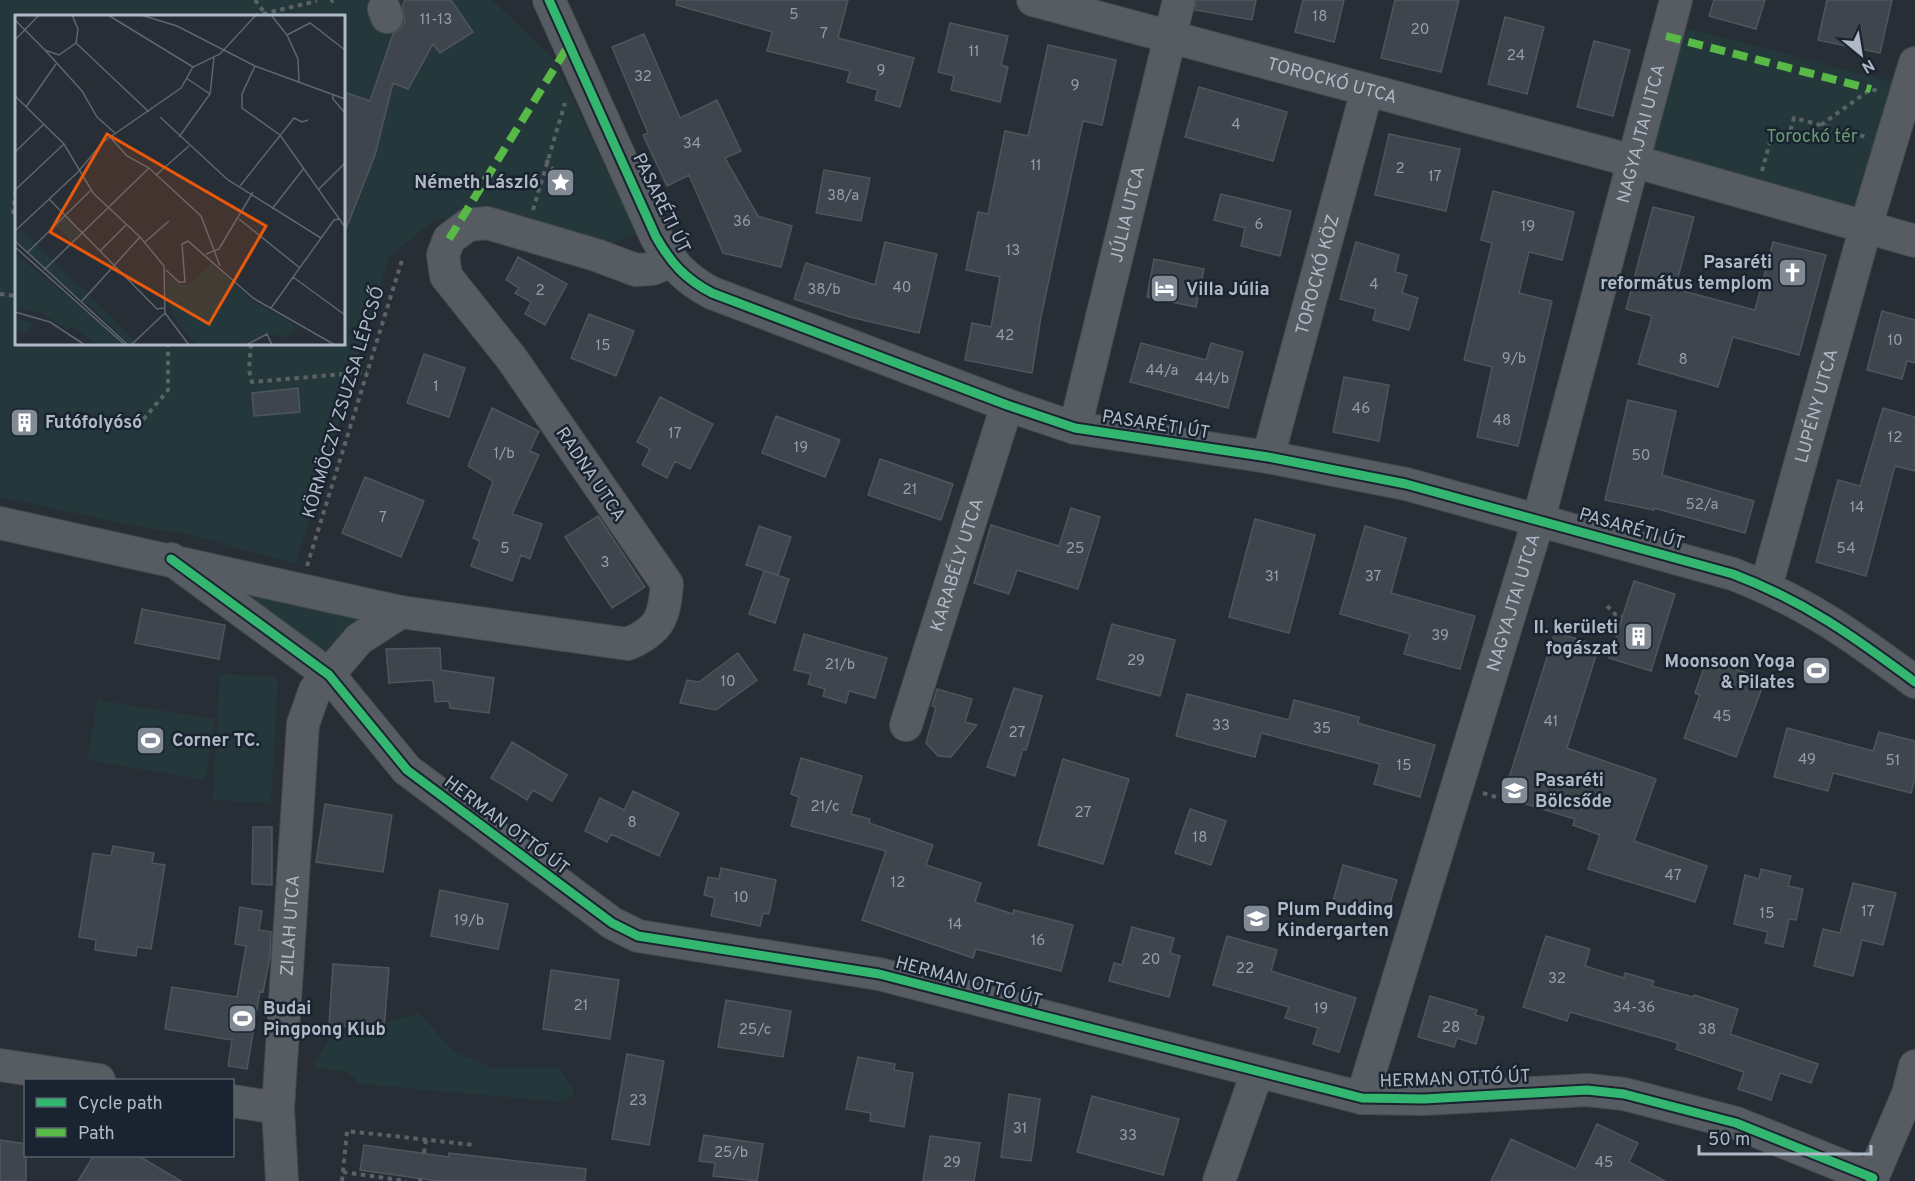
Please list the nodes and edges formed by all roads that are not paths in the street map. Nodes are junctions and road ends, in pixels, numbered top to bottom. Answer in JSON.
{"nodes":[{"id":1,"x":549,"y":0,"type":"edge"},
{"id":2,"x":1033,"y":0,"type":"edge"},
{"id":3,"x":1179,"y":0,"type":"edge"},
{"id":4,"x":1676,"y":0,"type":"edge"},
{"id":5,"x":1171,"y":38,"type":"junction"},
{"id":6,"x":1910,"y":83,"type":"edge"},
{"id":7,"x":1367,"y":90,"type":"junction"},
{"id":8,"x":1634,"y":161,"type":"junction"},
{"id":9,"x":1866,"y":226,"type":"junction"},
{"id":10,"x":1915,"y":241,"type":"edge"},
{"id":11,"x":663,"y":250,"type":"junction"},
{"id":12,"x":1007,"y":405,"type":"junction"},
{"id":13,"x":1075,"y":428,"type":"junction"},
{"id":14,"x":1268,"y":457,"type":"junction"},
{"id":15,"x":1539,"y":519,"type":"junction"},
{"id":16,"x":0,"y":523,"type":"edge"},
{"id":17,"x":171,"y":559,"type":"junction"},
{"id":18,"x":1766,"y":587,"type":"junction"},
{"id":19,"x":300,"y":588,"type":"joint"},
{"id":20,"x":401,"y":612,"type":"junction"},
{"id":21,"x":328,"y":675,"type":"junction"},
{"id":22,"x":1915,"y":682,"type":"edge"},
{"id":23,"x":906,"y":725,"type":"dead end"},
{"id":24,"x":0,"y":1065,"type":"edge"},
{"id":25,"x":1915,"y":1066,"type":"edge"},
{"id":26,"x":1257,"y":1073,"type":"junction"},
{"id":27,"x":92,"y":1079,"type":"edge"},
{"id":28,"x":1362,"y":1098,"type":"junction"},
{"id":29,"x":234,"y":1101,"type":"edge"},
{"id":30,"x":278,"y":1108,"type":"junction"},
{"id":31,"x":1872,"y":1179,"type":"edge"},
{"id":32,"x":282,"y":1181,"type":"edge"},
{"id":33,"x":1219,"y":1181,"type":"edge"}],
"edges":[{"from":1,"to":11,"type":"street","name":"PASARÉTI ÚT"},
{"from":2,"to":5,"type":"street","name":"TOROCKÓ UTCA"},
{"from":3,"to":5,"type":"street","name":"JÚLIA UTCA"},
{"from":4,"to":8,"type":"street","name":"NAGYAJTAI UTCA"},
{"from":5,"to":7,"type":"street","name":"TOROCKÓ UTCA"},
{"from":5,"to":13,"type":"street","name":"JÚLIA UTCA"},
{"from":6,"to":9,"type":"street"},
{"from":7,"to":8,"type":"street","name":"TOROCKÓ UTCA"},
{"from":7,"to":14,"type":"street","name":"TOROCKÓ KÖZ"},
{"from":8,"to":9,"type":"street"},
{"from":8,"to":15,"type":"street","name":"NAGYAJTAI UTCA"},
{"from":9,"to":10,"type":"street"},
{"from":9,"to":18,"type":"street","name":"LUPÉNY UTCA"},
{"from":11,"to":12,"type":"street","name":"PASARÉTI ÚT"},
{"from":11,"to":20,"type":"street","name":"RADNA UTCA"},
{"from":12,"to":13,"type":"street","name":"PASARÉTI ÚT"},
{"from":12,"to":23,"type":"street","name":"KARABÉLY UTCA"},
{"from":13,"to":14,"type":"street","name":"PASARÉTI ÚT"},
{"from":14,"to":15,"type":"street","name":"PASARÉTI ÚT"},
{"from":15,"to":18,"type":"street","name":"PASARÉTI ÚT"},
{"from":15,"to":28,"type":"street","name":"NAGYAJTAI UTCA"},
{"from":16,"to":17,"type":"street","name":"HERMAN OTTÓ ÚT"},
{"from":17,"to":19,"type":"street","name":"HERMAN OTTÓ ÚT"},
{"from":17,"to":21,"type":"street","name":"HERMAN OTTÓ ÚT"},
{"from":18,"to":22,"type":"street","name":"PASARÉTI ÚT"},
{"from":19,"to":20,"type":"street","name":"RADNA UTCA"},
{"from":20,"to":21,"type":"street"},
{"from":21,"to":26,"type":"street","name":"HERMAN OTTÓ ÚT"},
{"from":21,"to":30,"type":"street","name":"ZILAH UTCA"},
{"from":24,"to":27,"type":"street"},
{"from":25,"to":31,"type":"street"},
{"from":26,"to":28,"type":"street","name":"HERMAN OTTÓ ÚT"},
{"from":26,"to":33,"type":"street"},
{"from":28,"to":31,"type":"street","name":"HERMAN OTTÓ ÚT"},
{"from":29,"to":30,"type":"street"},
{"from":30,"to":32,"type":"street","name":"ZILAH UTCA"}]}
